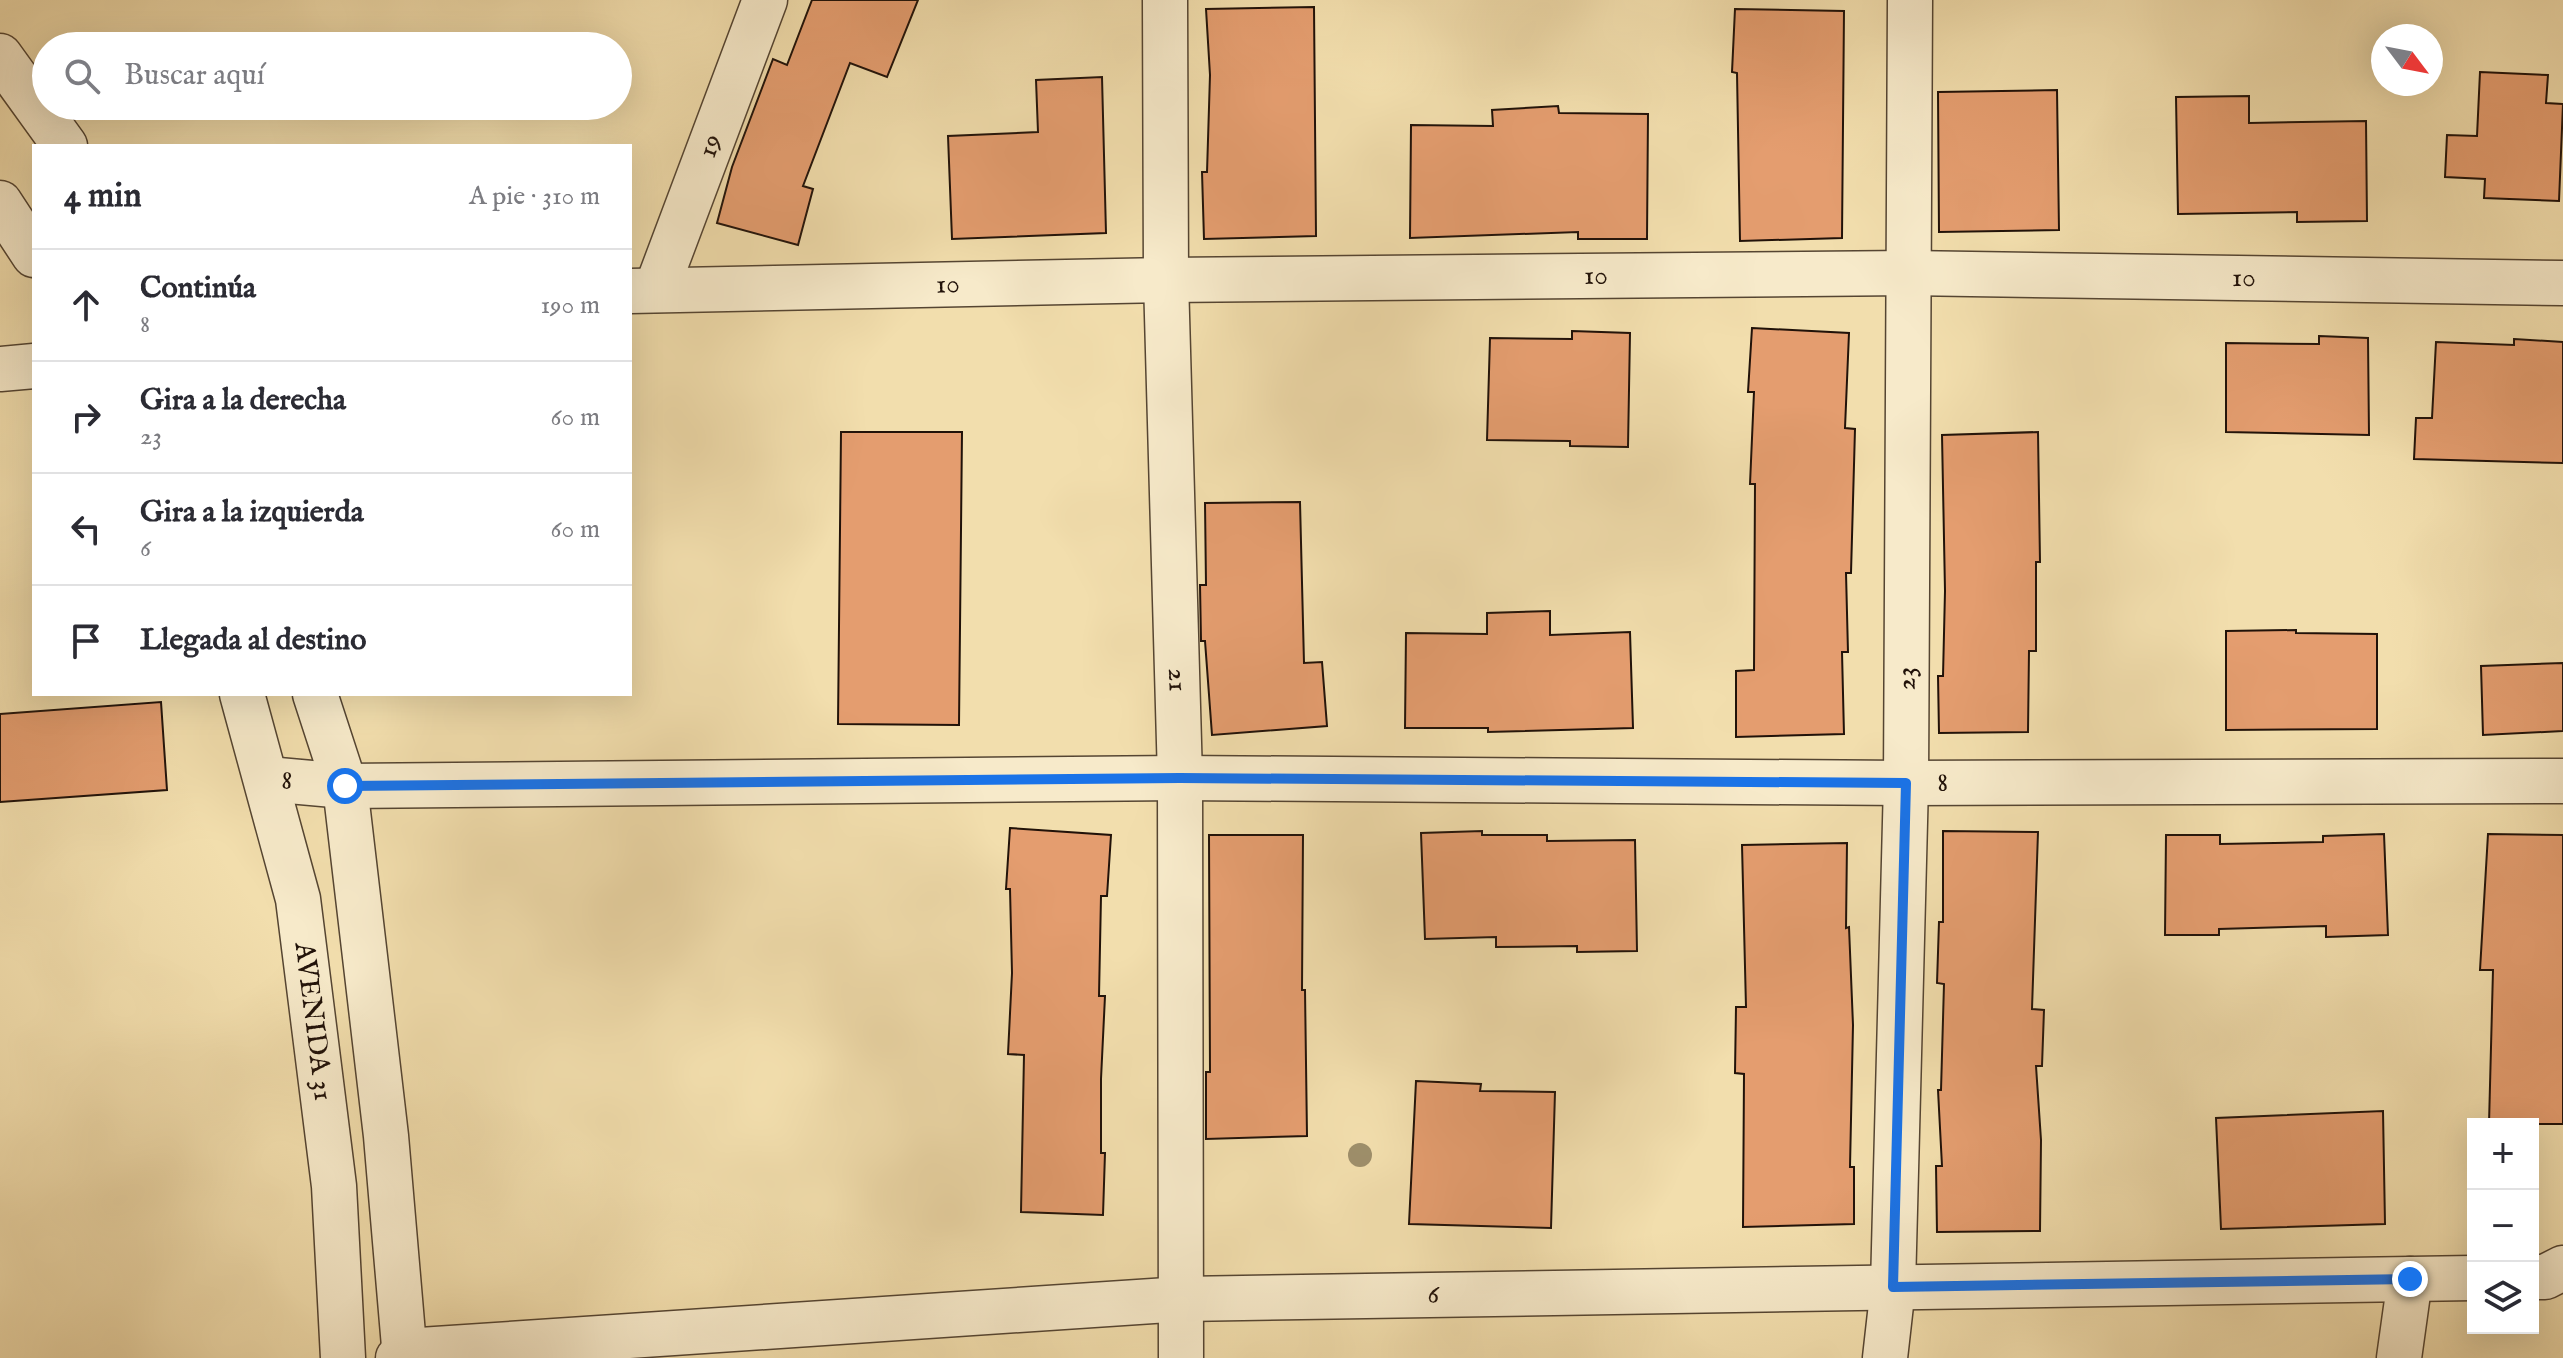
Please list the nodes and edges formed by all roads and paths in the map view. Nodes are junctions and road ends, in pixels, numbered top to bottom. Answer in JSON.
{"nodes":[{"id":1,"x":765,"y":0,"type":"edge"},
{"id":2,"x":1165,"y":0,"type":"edge"},
{"id":3,"x":1910,"y":0,"type":"edge"},
{"id":4,"x":0,"y":56,"type":"edge"},
{"id":5,"x":32,"y":100,"type":"edge"},
{"id":6,"x":46,"y":120,"type":"edge"},
{"id":7,"x":64,"y":144,"type":"edge"},
{"id":8,"x":0,"y":203,"type":"edge"},
{"id":9,"x":32,"y":252,"type":"edge"},
{"id":10,"x":1908,"y":273,"type":"junction"},
{"id":11,"x":1166,"y":280,"type":"junction"},
{"id":12,"x":2563,"y":283,"type":"edge"},
{"id":13,"x":643,"y":290,"type":"edge"},
{"id":14,"x":32,"y":366,"type":"edge"},
{"id":15,"x":0,"y":369,"type":"edge"},
{"id":16,"x":243,"y":696,"type":"edge"},
{"id":17,"x":316,"y":696,"type":"edge"},
{"id":18,"x":1180,"y":778,"type":"junction"},
{"id":19,"x":267,"y":779,"type":"junction"},
{"id":20,"x":2563,"y":781,"type":"edge"},
{"id":21,"x":1906,"y":783,"type":"junction"},
{"id":22,"x":345,"y":786,"type":"junction"},
{"id":23,"x":2563,"y":1268,"type":"edge"},
{"id":24,"x":2539,"y":1277,"type":"edge"},
{"id":25,"x":2467,"y":1278,"type":"edge"},
{"id":26,"x":2410,"y":1279,"type":"junction"},
{"id":27,"x":1893,"y":1287,"type":"junction"},
{"id":28,"x":1183,"y":1299,"type":"junction"},
{"id":29,"x":403,"y":1356,"type":"edge"},
{"id":30,"x":343,"y":1358,"type":"edge"},
{"id":31,"x":1181,"y":1358,"type":"edge"},
{"id":32,"x":1885,"y":1358,"type":"edge"},
{"id":33,"x":2399,"y":1358,"type":"edge"}],
"edges":[{"from":1,"to":13,"type":"street","name":"19"},
{"from":2,"to":11,"type":"street","name":"21"},
{"from":3,"to":10,"type":"street","name":"23"},
{"from":4,"to":5,"type":"street"},
{"from":6,"to":7,"type":"street"},
{"from":8,"to":9,"type":"street"},
{"from":10,"to":11,"type":"street","name":"10"},
{"from":10,"to":12,"type":"street","name":"10"},
{"from":10,"to":21,"type":"street","name":"23"},
{"from":11,"to":13,"type":"street","name":"10"},
{"from":11,"to":18,"type":"street","name":"21"},
{"from":14,"to":15,"type":"street"},
{"from":16,"to":19,"type":"street","name":"AVENIDA 31"},
{"from":17,"to":22,"type":"street","name":"AVENIDA 31"},
{"from":18,"to":21,"type":"street","name":"8"},
{"from":18,"to":22,"type":"street","name":"8"},
{"from":18,"to":28,"type":"street","name":"21"},
{"from":19,"to":22,"type":"street","name":"8"},
{"from":19,"to":30,"type":"street","name":"AVENIDA 31"},
{"from":20,"to":21,"type":"street","name":"8"},
{"from":21,"to":27,"type":"street","name":"23"},
{"from":22,"to":29,"type":"street","name":"AVENIDA 31"},
{"from":23,"to":24,"type":"street"},
{"from":25,"to":26,"type":"street","name":"6"},
{"from":26,"to":27,"type":"street","name":"6"},
{"from":26,"to":33,"type":"street"},
{"from":27,"to":28,"type":"street","name":"6"},
{"from":27,"to":32,"type":"street","name":"23"},
{"from":28,"to":29,"type":"street","name":"6"},
{"from":28,"to":31,"type":"street","name":"21"}]}
